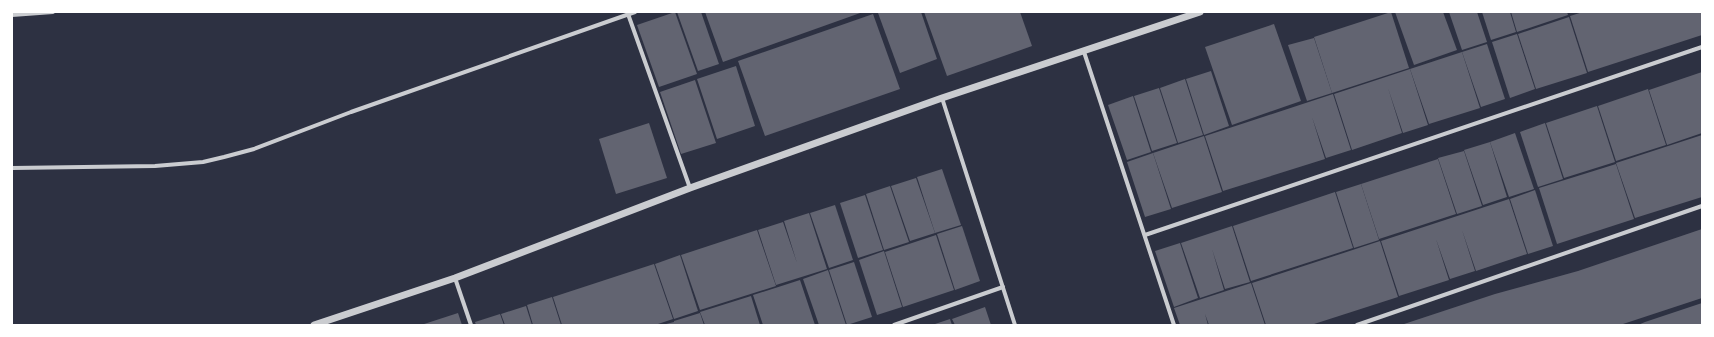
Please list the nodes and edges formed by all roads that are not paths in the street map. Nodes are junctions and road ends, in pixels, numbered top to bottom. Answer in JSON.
{"nodes":[{"id":1,"x":53,"y":12,"type":"edge"},
{"id":2,"x":635,"y":12,"type":"edge"},
{"id":3,"x":1200,"y":12,"type":"edge"},
{"id":4,"x":628,"y":13,"type":"edge"},
{"id":5,"x":12,"y":15,"type":"edge"},
{"id":6,"x":1702,"y":47,"type":"edge"},
{"id":7,"x":1084,"y":52,"type":"junction"},
{"id":8,"x":942,"y":98,"type":"junction"},
{"id":9,"x":12,"y":168,"type":"edge"},
{"id":10,"x":690,"y":188,"type":"junction"},
{"id":11,"x":1702,"y":206,"type":"edge"},
{"id":12,"x":1145,"y":236,"type":"junction"},
{"id":13,"x":455,"y":278,"type":"junction"},
{"id":14,"x":1003,"y":287,"type":"junction"},
{"id":15,"x":314,"y":325,"type":"edge"},
{"id":16,"x":471,"y":325,"type":"edge"},
{"id":17,"x":894,"y":325,"type":"edge"},
{"id":18,"x":1015,"y":325,"type":"edge"},
{"id":19,"x":1174,"y":325,"type":"edge"},
{"id":20,"x":1357,"y":325,"type":"edge"}],
"edges":[{"from":1,"to":5,"type":"street"},
{"from":2,"to":4,"type":"street"},
{"from":3,"to":7,"type":"street"},
{"from":4,"to":9,"type":"street"},
{"from":4,"to":10,"type":"street"},
{"from":6,"to":12,"type":"street"},
{"from":7,"to":8,"type":"street"},
{"from":7,"to":12,"type":"street"},
{"from":8,"to":10,"type":"street"},
{"from":8,"to":14,"type":"street"},
{"from":10,"to":13,"type":"street"},
{"from":11,"to":20,"type":"street"},
{"from":12,"to":19,"type":"street"},
{"from":13,"to":15,"type":"street"},
{"from":13,"to":16,"type":"street"},
{"from":14,"to":17,"type":"street"},
{"from":14,"to":18,"type":"street"}]}
